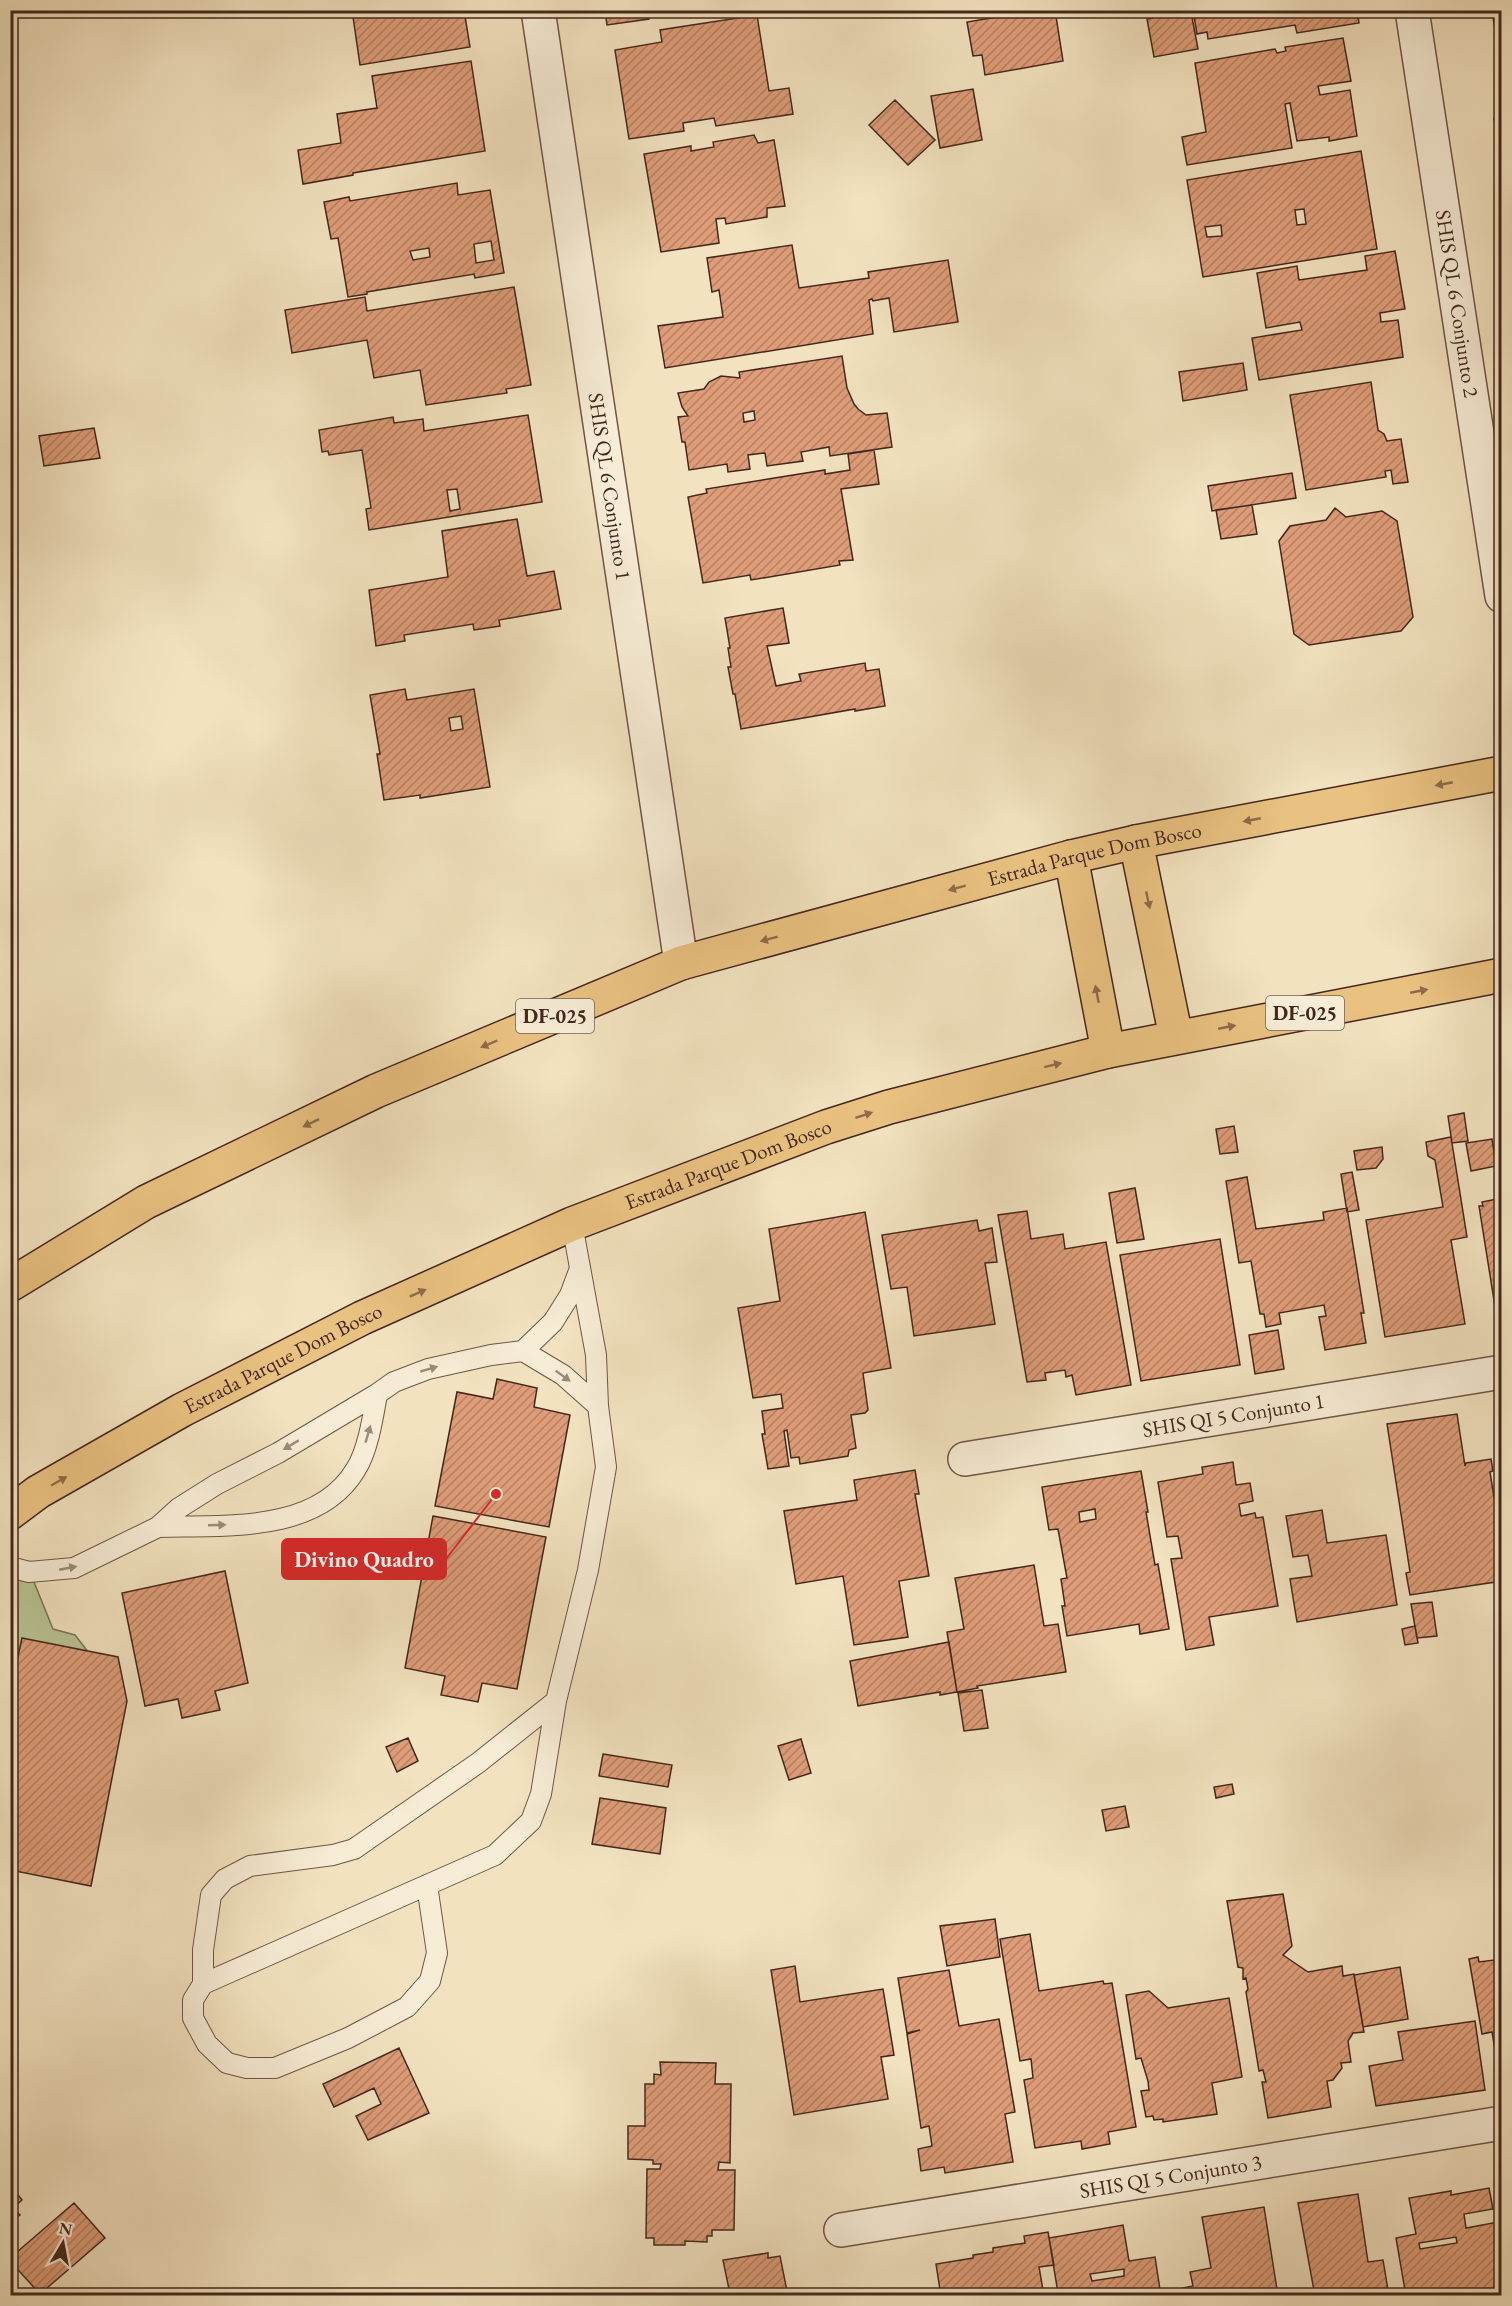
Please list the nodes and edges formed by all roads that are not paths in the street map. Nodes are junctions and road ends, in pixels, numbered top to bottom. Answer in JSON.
{"nodes":[{"id":1,"x":538,"y":10,"type":"edge"},
{"id":2,"x":1412,"y":10,"type":"edge"},
{"id":3,"x":1502,"y":596,"type":"edge"},
{"id":4,"x":1502,"y":773,"type":"edge"},
{"id":5,"x":1136,"y":842,"type":"junction"},
{"id":6,"x":1071,"y":857,"type":"junction"},
{"id":7,"x":681,"y":963,"type":"junction"},
{"id":8,"x":1502,"y":975,"type":"edge"},
{"id":9,"x":1176,"y":1037,"type":"junction"},
{"id":10,"x":1108,"y":1052,"type":"junction"},
{"id":11,"x":572,"y":1224,"type":"junction"},
{"id":12,"x":580,"y":1270,"type":"junction"},
{"id":13,"x":10,"y":1285,"type":"edge"},
{"id":14,"x":523,"y":1352,"type":"junction"},
{"id":15,"x":1502,"y":1372,"type":"edge"},
{"id":16,"x":377,"y":1394,"type":"junction"},
{"id":17,"x":598,"y":1406,"type":"junction"},
{"id":18,"x":965,"y":1459,"type":"dead end"},
{"id":19,"x":10,"y":1513,"type":"edge"},
{"id":20,"x":159,"y":1527,"type":"junction"},
{"id":21,"x":10,"y":1567,"type":"edge"},
{"id":22,"x":556,"y":1701,"type":"junction"},
{"id":23,"x":428,"y":1885,"type":"junction"},
{"id":24,"x":203,"y":1984,"type":"junction"},
{"id":25,"x":1502,"y":2123,"type":"edge"},
{"id":26,"x":841,"y":2230,"type":"dead end"}],
"edges":[{"from":1,"to":7,"type":"street","name":"SHIS QL 6 Conjunto 1"},
{"from":2,"to":3,"type":"street","name":"SHIS QL 6 Conjunto 2"},
{"from":4,"to":5,"type":"main road","name":"Estrada Parque Dom Bosco","number":"DF-025","one_way":true},
{"from":5,"to":6,"type":"main road","name":"Estrada Parque Dom Bosco","number":"DF-025"},
{"from":5,"to":9,"type":"main road","one_way":true},
{"from":6,"to":7,"type":"main road","name":"Estrada Parque Dom Bosco","number":"DF-025","one_way":true},
{"from":10,"to":6,"type":"main road","one_way":true},
{"from":7,"to":13,"type":"main road","name":"Estrada Parque Dom Bosco","number":"DF-025","one_way":true},
{"from":9,"to":8,"type":"main road","name":"Estrada Parque Dom Bosco","number":"DF-025","one_way":true},
{"from":9,"to":10,"type":"main road","name":"Estrada Parque Dom Bosco","number":"DF-025"},
{"from":11,"to":10,"type":"main road","name":"Estrada Parque Dom Bosco","number":"DF-025","one_way":true},
{"from":11,"to":12,"type":"lane"},
{"from":19,"to":11,"type":"main road","name":"Estrada Parque Dom Bosco","number":"DF-025","one_way":true},
{"from":12,"to":14,"type":"lane"},
{"from":12,"to":17,"type":"lane"},
{"from":16,"to":14,"type":"lane","one_way":true},
{"from":14,"to":17,"type":"lane","one_way":true},
{"from":15,"to":18,"type":"street","name":"SHIS QI 5 Conjunto 1"},
{"from":16,"to":20,"type":"lane","one_way":true},
{"from":20,"to":16,"type":"lane","one_way":true},
{"from":17,"to":22,"type":"lane"},
{"from":21,"to":20,"type":"lane","one_way":true},
{"from":22,"to":23,"type":"lane"},
{"from":22,"to":24,"type":"lane"},
{"from":23,"to":24,"type":"lane"},
{"from":23,"to":24,"type":"lane"},
{"from":25,"to":26,"type":"street","name":"SHIS QI 5 Conjunto 3"}]}
